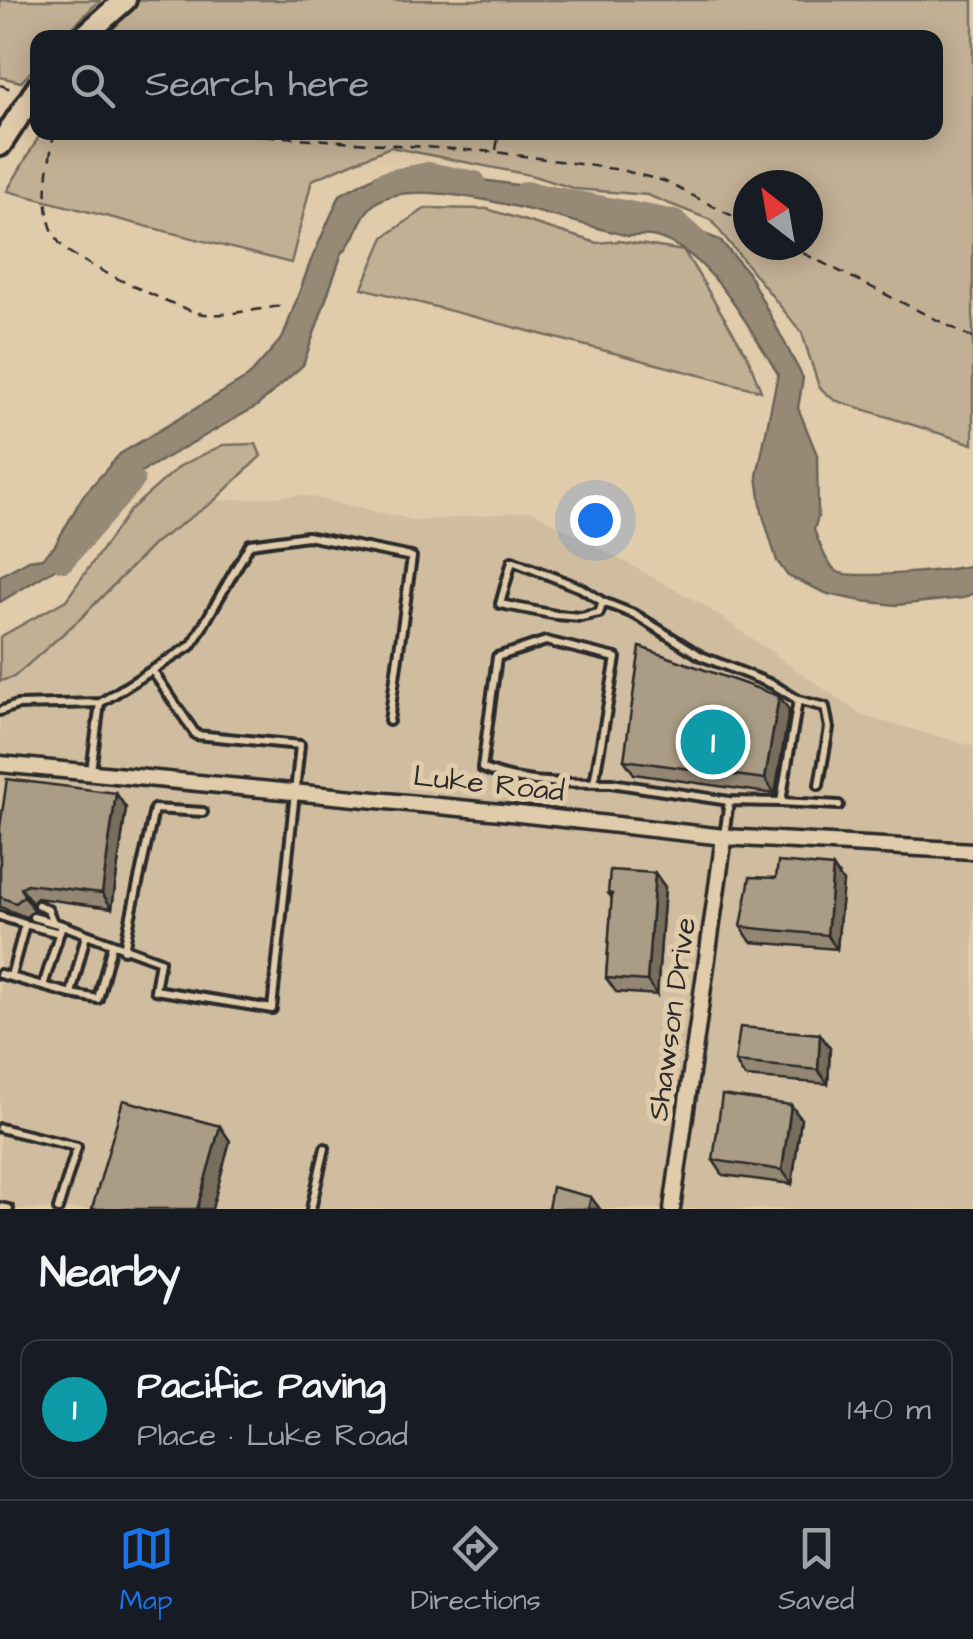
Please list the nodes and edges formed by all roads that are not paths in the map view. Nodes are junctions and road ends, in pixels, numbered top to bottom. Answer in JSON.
{"nodes":[{"id":1,"x":125,"y":0,"type":"edge"},
{"id":2,"x":91,"y":30,"type":"edge"},
{"id":3,"x":30,"y":99,"type":"edge"},
{"id":4,"x":0,"y":145,"type":"edge"},
{"id":5,"x":603,"y":602,"type":"junction"},
{"id":6,"x":152,"y":670,"type":"junction"},
{"id":7,"x":798,"y":700,"type":"junction"},
{"id":8,"x":100,"y":703,"type":"junction"},
{"id":9,"x":0,"y":711,"type":"edge"},
{"id":10,"x":389,"y":720,"type":"dead end"},
{"id":11,"x":0,"y":764,"type":"edge"},
{"id":12,"x":91,"y":772,"type":"junction"},
{"id":13,"x":594,"y":783,"type":"junction"},
{"id":14,"x":819,"y":784,"type":"dead end"},
{"id":15,"x":295,"y":792,"type":"junction"},
{"id":16,"x":729,"y":801,"type":"junction"},
{"id":17,"x":781,"y":802,"type":"junction"},
{"id":18,"x":839,"y":805,"type":"dead end"},
{"id":19,"x":202,"y":812,"type":"dead end"},
{"id":20,"x":724,"y":837,"type":"junction"},
{"id":21,"x":973,"y":852,"type":"edge"},
{"id":22,"x":38,"y":905,"type":"dead end"},
{"id":23,"x":0,"y":916,"type":"edge"},
{"id":24,"x":33,"y":917,"type":"dead end"},
{"id":25,"x":25,"y":924,"type":"junction"},
{"id":26,"x":58,"y":926,"type":"junction"},
{"id":27,"x":86,"y":936,"type":"junction"},
{"id":28,"x":112,"y":945,"type":"junction"},
{"id":29,"x":124,"y":950,"type":"junction"},
{"id":30,"x":0,"y":974,"type":"edge"},
{"id":31,"x":12,"y":976,"type":"junction"},
{"id":32,"x":42,"y":986,"type":"junction"},
{"id":33,"x":71,"y":994,"type":"junction"},
{"id":34,"x":0,"y":1128,"type":"edge"},
{"id":35,"x":325,"y":1148,"type":"dead end"},
{"id":36,"x":0,"y":1206,"type":"edge"},
{"id":37,"x":9,"y":1209,"type":"edge"},
{"id":38,"x":58,"y":1209,"type":"edge"},
{"id":39,"x":312,"y":1209,"type":"edge"},
{"id":40,"x":672,"y":1209,"type":"edge"}],
"edges":[{"from":1,"to":2,"type":"street"},
{"from":3,"to":4,"type":"street"},
{"from":5,"to":5,"type":"lane"},
{"from":5,"to":7,"type":"lane"},
{"from":6,"to":8,"type":"lane"},
{"from":6,"to":10,"type":"lane"},
{"from":6,"to":15,"type":"lane"},
{"from":7,"to":14,"type":"lane"},
{"from":7,"to":17,"type":"lane"},
{"from":8,"to":9,"type":"lane"},
{"from":8,"to":12,"type":"lane"},
{"from":11,"to":12,"type":"street","name":"Luke Road"},
{"from":12,"to":15,"type":"street","name":"Luke Road"},
{"from":13,"to":13,"type":"lane"},
{"from":13,"to":16,"type":"lane"},
{"from":15,"to":20,"type":"street","name":"Luke Road"},
{"from":15,"to":29,"type":"lane"},
{"from":16,"to":17,"type":"lane"},
{"from":16,"to":20,"type":"lane"},
{"from":17,"to":18,"type":"lane"},
{"from":19,"to":29,"type":"lane"},
{"from":20,"to":21,"type":"street","name":"Luke Road"},
{"from":20,"to":40,"type":"street","name":"Shawson Drive"},
{"from":22,"to":26,"type":"lane"},
{"from":23,"to":25,"type":"lane"},
{"from":24,"to":26,"type":"lane"},
{"from":25,"to":26,"type":"lane"},
{"from":25,"to":31,"type":"lane"},
{"from":26,"to":27,"type":"lane"},
{"from":26,"to":32,"type":"lane"},
{"from":27,"to":28,"type":"lane"},
{"from":27,"to":33,"type":"lane"},
{"from":28,"to":29,"type":"lane"},
{"from":28,"to":33,"type":"lane"},
{"from":30,"to":31,"type":"lane"},
{"from":31,"to":32,"type":"lane"},
{"from":32,"to":33,"type":"lane"},
{"from":34,"to":38,"type":"lane"},
{"from":35,"to":39,"type":"lane"},
{"from":36,"to":37,"type":"lane"}]}
